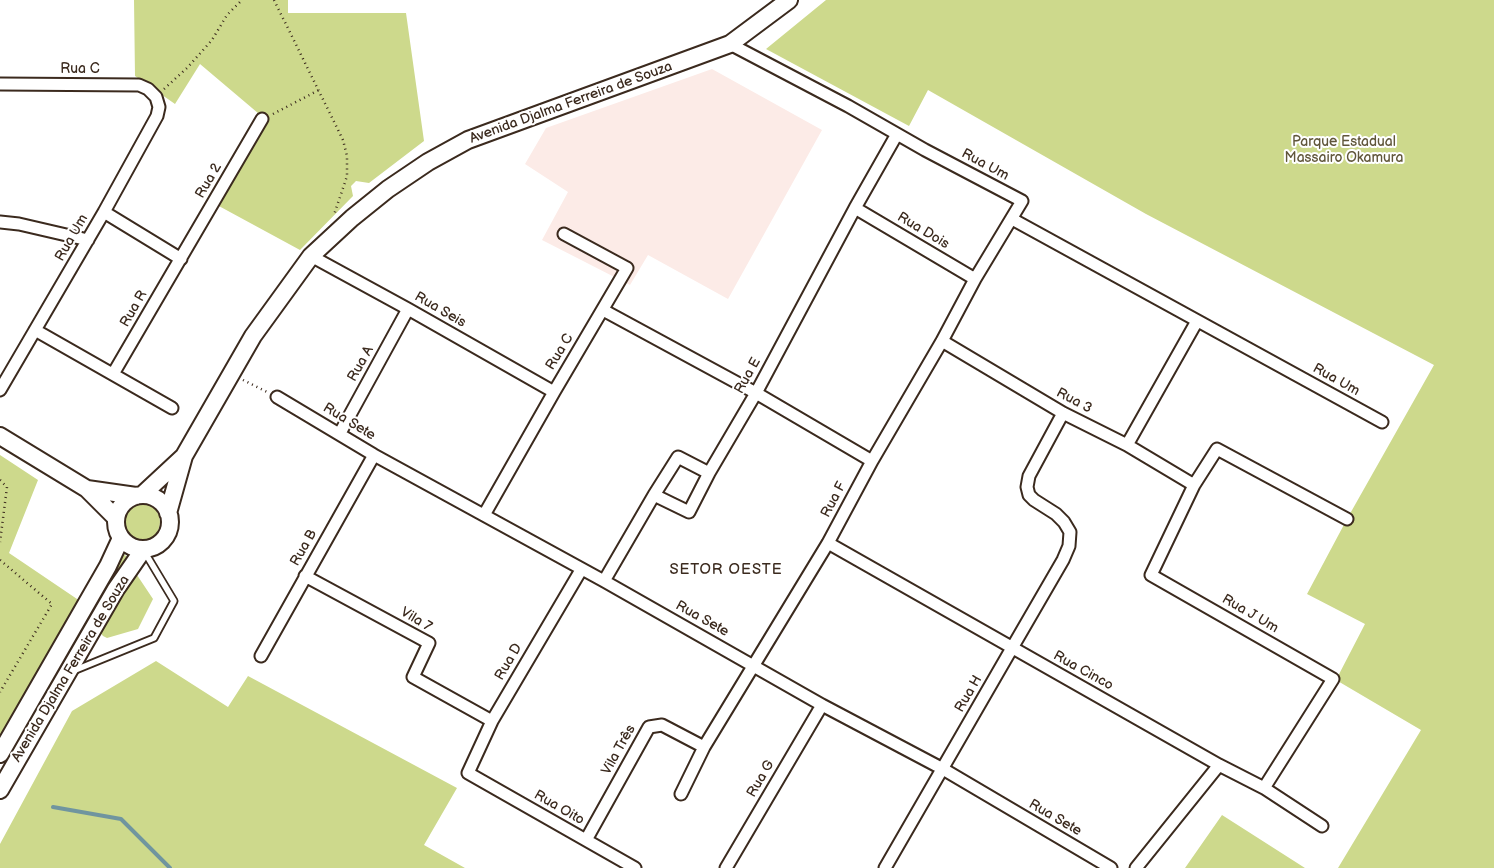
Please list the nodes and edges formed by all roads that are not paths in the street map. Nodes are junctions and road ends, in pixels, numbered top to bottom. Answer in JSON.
{"nodes":[{"id":1,"x":789,"y":0,"type":"edge"},
{"id":2,"x":730,"y":44,"type":"junction"},
{"id":3,"x":0,"y":84,"type":"edge"},
{"id":4,"x":156,"y":97,"type":"joint"},
{"id":5,"x":262,"y":119,"type":"road end"},
{"id":6,"x":897,"y":134,"type":"junction"},
{"id":7,"x":855,"y":208,"type":"junction"},
{"id":8,"x":104,"y":212,"type":"junction"},
{"id":9,"x":1012,"y":219,"type":"junction"},
{"id":10,"x":0,"y":222,"type":"edge"},
{"id":11,"x":564,"y":234,"type":"dead end"},
{"id":12,"x":88,"y":240,"type":"junction"},
{"id":13,"x":311,"y":256,"type":"junction"},
{"id":14,"x":181,"y":259,"type":"junction"},
{"id":15,"x":975,"y":279,"type":"junction"},
{"id":16,"x":408,"y":309,"type":"junction"},
{"id":17,"x":603,"y":310,"type":"junction"},
{"id":18,"x":1197,"y":321,"type":"junction"},
{"id":19,"x":35,"y":330,"type":"junction"},
{"id":20,"x":942,"y":341,"type":"junction"},
{"id":21,"x":113,"y":374,"type":"junction"},
{"id":22,"x":0,"y":390,"type":"edge"},
{"id":23,"x":554,"y":392,"type":"junction"},
{"id":24,"x":756,"y":393,"type":"junction"},
{"id":25,"x":277,"y":397,"type":"road end"},
{"id":26,"x":172,"y":408,"type":"dead end"},
{"id":27,"x":1063,"y":413,"type":"junction"},
{"id":28,"x":1382,"y":422,"type":"dead end"},
{"id":29,"x":340,"y":433,"type":"junction"},
{"id":30,"x":0,"y":436,"type":"edge"},
{"id":31,"x":1127,"y":445,"type":"junction"},
{"id":32,"x":374,"y":455,"type":"junction"},
{"id":33,"x":184,"y":456,"type":"junction"},
{"id":34,"x":872,"y":462,"type":"junction"},
{"id":35,"x":709,"y":474,"type":"junction"},
{"id":36,"x":1194,"y":485,"type":"junction"},
{"id":37,"x":87,"y":490,"type":"junction"},
{"id":38,"x":654,"y":494,"type":"junction"},
{"id":39,"x":139,"y":495,"type":"junction"},
{"id":40,"x":168,"y":513,"type":"junction"},
{"id":41,"x":484,"y":515,"type":"junction"},
{"id":42,"x":116,"y":518,"type":"junction"},
{"id":43,"x":1347,"y":519,"type":"dead end"},
{"id":44,"x":121,"y":538,"type":"junction"},
{"id":45,"x":828,"y":543,"type":"junction"},
{"id":46,"x":143,"y":550,"type":"junction"},
{"id":47,"x":581,"y":570,"type":"junction"},
{"id":48,"x":306,"y":576,"type":"junction"},
{"id":49,"x":604,"y":581,"type":"junction"},
{"id":50,"x":1012,"y":648,"type":"junction"},
{"id":51,"x":261,"y":656,"type":"dead end"},
{"id":52,"x":754,"y":665,"type":"junction"},
{"id":53,"x":66,"y":674,"type":"junction"},
{"id":54,"x":822,"y":705,"type":"junction"},
{"id":55,"x":492,"y":721,"type":"junction"},
{"id":56,"x":10,"y":737,"type":"junction"},
{"id":57,"x":24,"y":746,"type":"junction"},
{"id":58,"x":704,"y":747,"type":"junction"},
{"id":59,"x":0,"y":754,"type":"edge"},
{"id":60,"x":1219,"y":765,"type":"junction"},
{"id":61,"x":943,"y":769,"type":"junction"},
{"id":62,"x":468,"y":773,"type":"joint"},
{"id":63,"x":1264,"y":788,"type":"junction"},
{"id":64,"x":0,"y":790,"type":"edge"},
{"id":65,"x":681,"y":794,"type":"dead end"},
{"id":66,"x":1322,"y":826,"type":"dead end"},
{"id":67,"x":586,"y":840,"type":"junction"},
{"id":68,"x":635,"y":868,"type":"edge"},
{"id":69,"x":726,"y":868,"type":"edge"},
{"id":70,"x":885,"y":868,"type":"edge"},
{"id":71,"x":1111,"y":868,"type":"edge"},
{"id":72,"x":1136,"y":868,"type":"edge"}],
"edges":[{"from":1,"to":2,"type":"main road","name":"Avenida Djalma Ferreira de Souza"},
{"from":2,"to":6,"type":"street","name":"Rua Um"},
{"from":2,"to":13,"type":"main road","name":"Avenida Djalma Ferreira de Souza"},
{"from":3,"to":4,"type":"street","name":"Rua C"},
{"from":4,"to":8,"type":"street","name":"Rua Um"},
{"from":5,"to":14,"type":"street","name":"Rua 2"},
{"from":6,"to":7,"type":"street","name":"Rua E"},
{"from":6,"to":9,"type":"street","name":"Rua Um"},
{"from":7,"to":15,"type":"street","name":"Rua Dois"},
{"from":7,"to":24,"type":"street","name":"Rua E"},
{"from":8,"to":12,"type":"street","name":"Rua Um"},
{"from":8,"to":14,"type":"street"},
{"from":9,"to":15,"type":"street","name":"Rua F"},
{"from":9,"to":18,"type":"street","name":"Rua Um"},
{"from":10,"to":12,"type":"street"},
{"from":11,"to":17,"type":"street","name":"Rua C"},
{"from":12,"to":19,"type":"street","name":"Rua Um"},
{"from":13,"to":16,"type":"street","name":"Rua Seis"},
{"from":13,"to":33,"type":"main road","name":"Avenida Djalma Ferreira de Souza"},
{"from":14,"to":21,"type":"street","name":"Rua R"},
{"from":15,"to":20,"type":"street","name":"Rua F"},
{"from":16,"to":23,"type":"street","name":"Rua Seis"},
{"from":16,"to":29,"type":"street","name":"Rua A"},
{"from":17,"to":23,"type":"street","name":"Rua C"},
{"from":17,"to":24,"type":"street"},
{"from":18,"to":28,"type":"street","name":"Rua Um"},
{"from":18,"to":31,"type":"street"},
{"from":19,"to":21,"type":"street"},
{"from":19,"to":22,"type":"street","name":"Rua Um"},
{"from":20,"to":27,"type":"street","name":"Rua 3"},
{"from":20,"to":34,"type":"street","name":"Rua F"},
{"from":21,"to":26,"type":"street"},
{"from":23,"to":41,"type":"street","name":"Rua C"},
{"from":24,"to":34,"type":"street"},
{"from":24,"to":35,"type":"street","name":"Rua E"},
{"from":25,"to":29,"type":"street","name":"Rua Sete"},
{"from":27,"to":31,"type":"street","name":"Rua 3"},
{"from":27,"to":50,"type":"street","name":"Rua H"},
{"from":29,"to":32,"type":"street","name":"Rua Sete"},
{"from":30,"to":37,"type":"main road"},
{"from":31,"to":36,"type":"street","name":"Rua 3"},
{"from":32,"to":41,"type":"street","name":"Rua Sete"},
{"from":32,"to":48,"type":"street","name":"Rua B"},
{"from":33,"to":39,"type":"main road","name":"Avenida Djalma Ferreira de Souza"},
{"from":33,"to":40,"type":"main road","name":"Avenida Djalma Ferreira de Souza"},
{"from":34,"to":45,"type":"street","name":"Rua F"},
{"from":35,"to":38,"type":"street"},
{"from":35,"to":38,"type":"street","name":"Rua E"},
{"from":36,"to":43,"type":"street"},
{"from":36,"to":63,"type":"street","name":"Rua J Um"},
{"from":37,"to":39,"type":"main road"},
{"from":37,"to":42,"type":"main road"},
{"from":38,"to":49,"type":"street"},
{"from":39,"to":40,"type":"main road"},
{"from":39,"to":42,"type":"main road","name":"Avenida Djalma Ferreira de Souza"},
{"from":40,"to":46,"type":"main road","name":"Avenida Djalma Ferreira de Souza"},
{"from":41,"to":47,"type":"street","name":"Rua Sete"},
{"from":42,"to":44,"type":"main road"},
{"from":44,"to":46,"type":"main road"},
{"from":44,"to":56,"type":"main road","name":"Avenida Djalma Ferreira de Souza"},
{"from":45,"to":50,"type":"street","name":"Rua Cinco"},
{"from":45,"to":52,"type":"street","name":"Rua F"},
{"from":46,"to":53,"type":"main road","name":"Avenida Djalma Ferreira de Souza"},
{"from":46,"to":53,"type":"lane"},
{"from":47,"to":49,"type":"street","name":"Rua Sete"},
{"from":47,"to":55,"type":"street","name":"Rua D"},
{"from":48,"to":51,"type":"street","name":"Rua B"},
{"from":48,"to":55,"type":"street","name":"Vila 7"},
{"from":49,"to":52,"type":"street","name":"Rua Sete"},
{"from":50,"to":60,"type":"street","name":"Rua Cinco"},
{"from":50,"to":61,"type":"street","name":"Rua H"},
{"from":52,"to":54,"type":"street","name":"Rua Sete"},
{"from":52,"to":58,"type":"street","name":"Rua F"},
{"from":53,"to":57,"type":"main road","name":"Avenida Djalma Ferreira de Souza"},
{"from":54,"to":61,"type":"street","name":"Rua Sete"},
{"from":54,"to":69,"type":"street","name":"Rua G"},
{"from":55,"to":62,"type":"street","name":"Rua D"},
{"from":56,"to":57,"type":"main road"},
{"from":56,"to":59,"type":"main road","name":"Avenida Djalma Ferreira de Souza"},
{"from":57,"to":64,"type":"main road","name":"Avenida Djalma Ferreira de Souza"},
{"from":58,"to":65,"type":"street","name":"Rua F"},
{"from":58,"to":67,"type":"street","name":"Vila Três"},
{"from":60,"to":63,"type":"street","name":"Rua Cinco"},
{"from":60,"to":72,"type":"street"},
{"from":61,"to":70,"type":"street","name":"Rua H"},
{"from":61,"to":71,"type":"street","name":"Rua Sete"},
{"from":62,"to":67,"type":"street","name":"Rua Oito"},
{"from":63,"to":66,"type":"street","name":"Rua Cinco"},
{"from":67,"to":68,"type":"street","name":"Rua Oito"}]}
